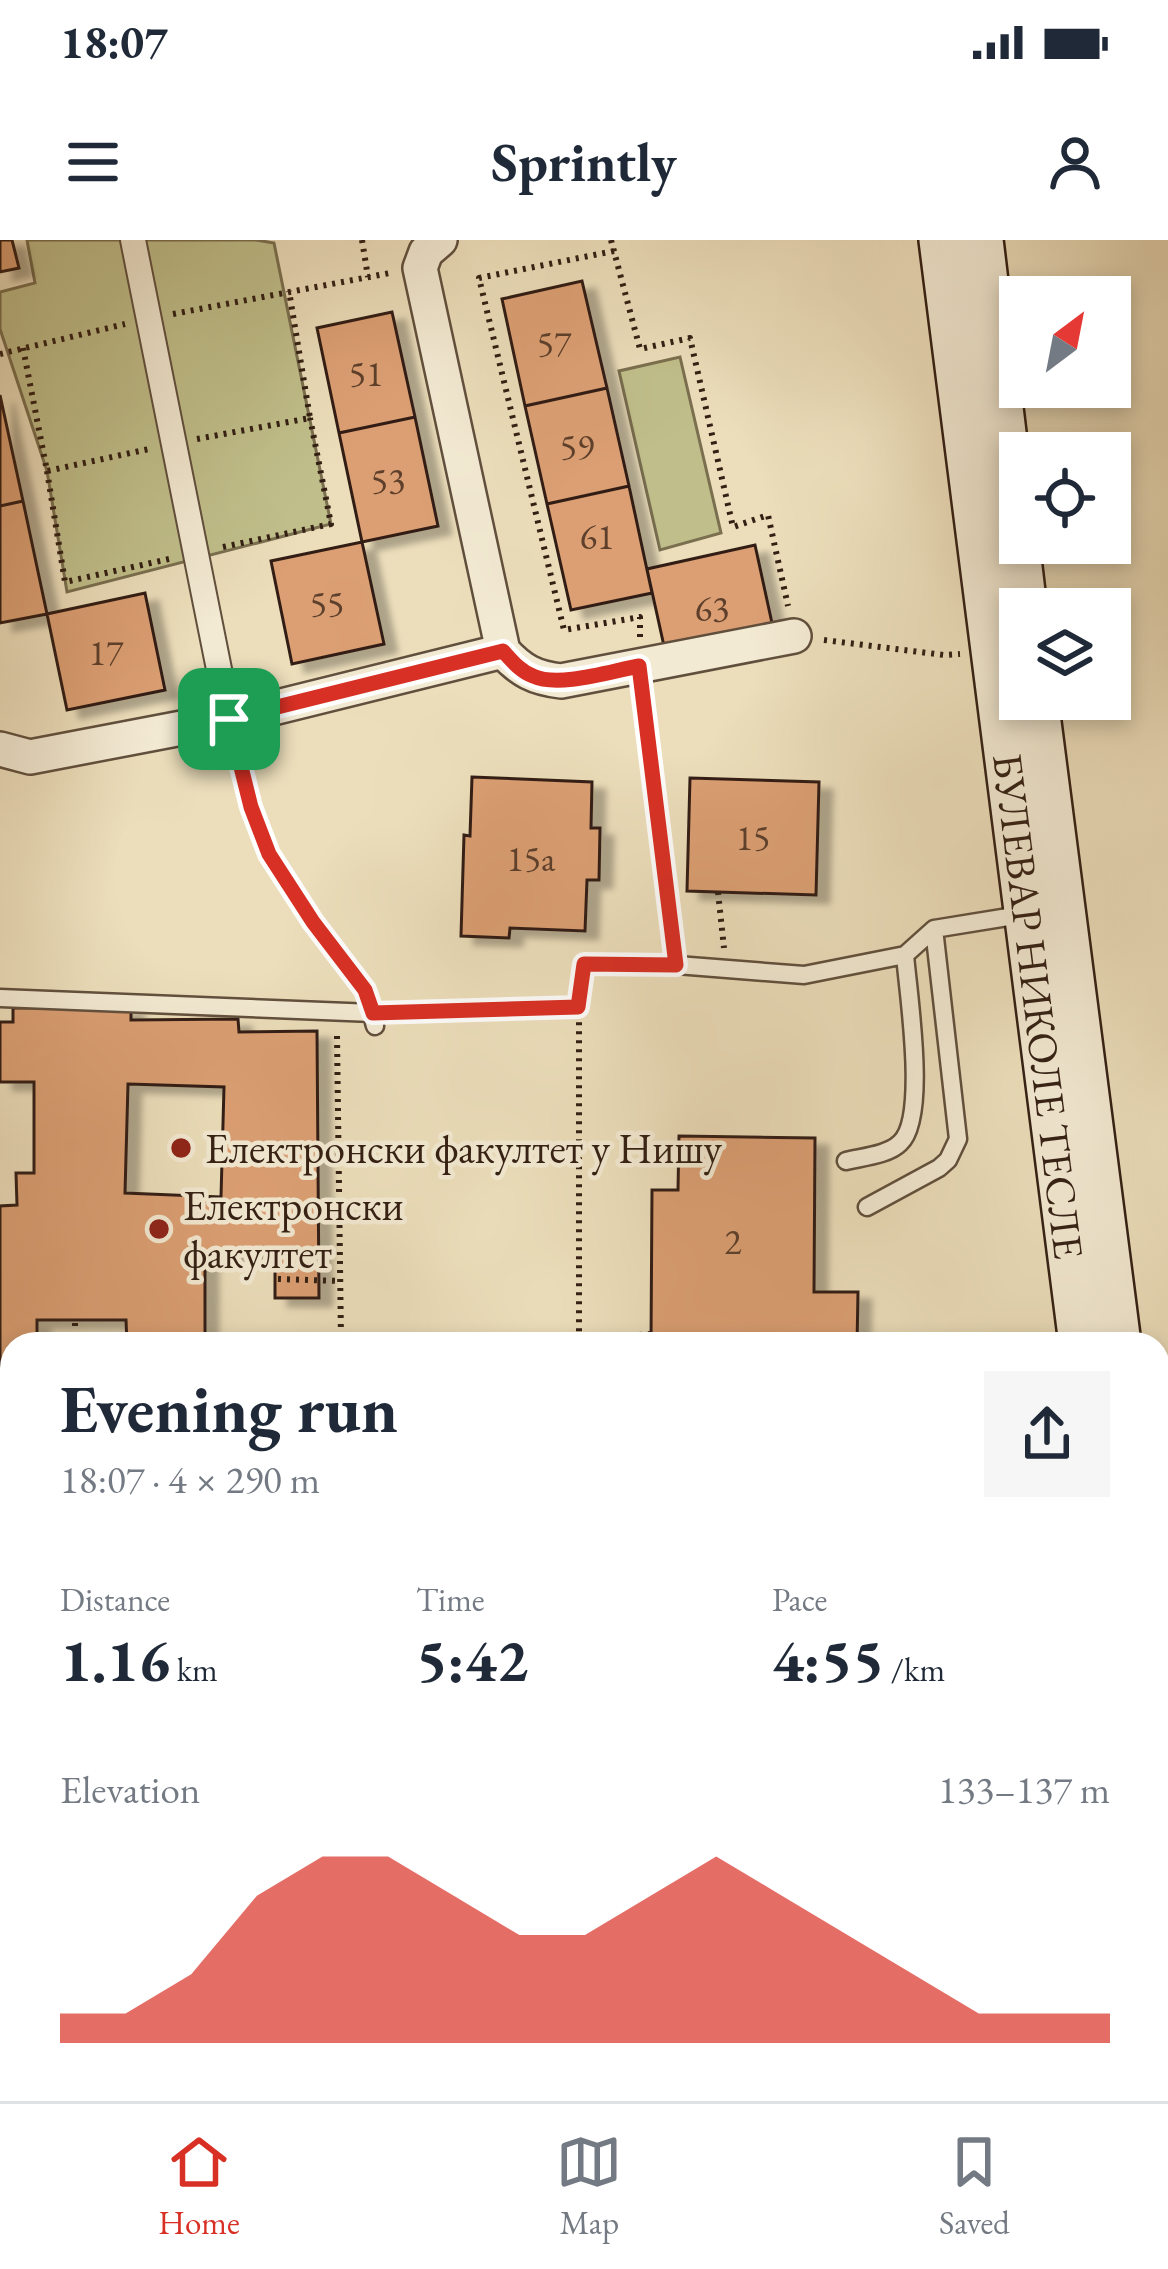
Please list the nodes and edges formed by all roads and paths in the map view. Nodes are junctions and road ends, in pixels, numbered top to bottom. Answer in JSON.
{"nodes":[{"id":1,"x":133,"y":240,"type":"edge"},
{"id":2,"x":362,"y":240,"type":"edge"},
{"id":3,"x":440,"y":240,"type":"edge"},
{"id":4,"x":611,"y":240,"type":"edge"},
{"id":5,"x":942,"y":240,"type":"edge"},
{"id":6,"x":980,"y":240,"type":"edge"},
{"id":7,"x":614,"y":251,"type":"junction"},
{"id":8,"x":420,"y":268,"type":"junction"},
{"id":9,"x":368,"y":277,"type":"junction"},
{"id":10,"x":290,"y":292,"type":"junction"},
{"id":11,"x":149,"y":318,"type":"junction"},
{"id":12,"x":22,"y":348,"type":"junction"},
{"id":13,"x":0,"y":354,"type":"edge"},
{"id":14,"x":174,"y":443,"type":"junction"},
{"id":15,"x":1021,"y":588,"type":"edge"},
{"id":16,"x":640,"y":617,"type":"dead end"},
{"id":17,"x":794,"y":636,"type":"junction"},
{"id":18,"x":993,"y":650,"type":"junction"},
{"id":19,"x":503,"y":651,"type":"junction"},
{"id":20,"x":639,"y":666,"type":"junction"},
{"id":21,"x":229,"y":719,"type":"junction"},
{"id":22,"x":1038,"y":720,"type":"edge"},
{"id":23,"x":0,"y":749,"type":"edge"},
{"id":24,"x":718,"y":892,"type":"dead end"},
{"id":25,"x":1027,"y":914,"type":"junction"},
{"id":26,"x":934,"y":929,"type":"junction"},
{"id":27,"x":904,"y":955,"type":"junction"},
{"id":28,"x":676,"y":965,"type":"junction"},
{"id":29,"x":726,"y":969,"type":"junction"},
{"id":30,"x":0,"y":998,"type":"edge"},
{"id":31,"x":578,"y":1007,"type":"junction"},
{"id":32,"x":374,"y":1019,"type":"junction"},
{"id":33,"x":337,"y":1041,"type":"dead end"},
{"id":34,"x":846,"y":1161,"type":"dead end"},
{"id":35,"x":867,"y":1207,"type":"dead end"},
{"id":36,"x":278,"y":1280,"type":"dead end"},
{"id":37,"x":340,"y":1281,"type":"junction"},
{"id":38,"x":75,"y":1320,"type":"dead end"},
{"id":39,"x":75,"y":1332,"type":"edge"},
{"id":40,"x":340,"y":1332,"type":"edge"},
{"id":41,"x":579,"y":1332,"type":"edge"},
{"id":42,"x":1080,"y":1332,"type":"edge"},
{"id":43,"x":1116,"y":1332,"type":"edge"}],
"edges":[{"from":1,"to":11,"type":"street"},
{"from":2,"to":9,"type":"path"},
{"from":3,"to":8,"type":"street"},
{"from":4,"to":7,"type":"path"},
{"from":5,"to":18,"type":"main road","name":"БУЛЕВАР НИКОЛЕ ТЕСЛЕ"},
{"from":6,"to":15,"type":"main road"},
{"from":7,"to":16,"type":"path"},
{"from":7,"to":17,"type":"path"},
{"from":8,"to":9,"type":"path"},
{"from":8,"to":19,"type":"street"},
{"from":9,"to":10,"type":"path"},
{"from":10,"to":11,"type":"path"},
{"from":10,"to":14,"type":"path"},
{"from":11,"to":12,"type":"path"},
{"from":11,"to":14,"type":"street"},
{"from":12,"to":13,"type":"path"},
{"from":12,"to":14,"type":"path"},
{"from":14,"to":21,"type":"street"},
{"from":17,"to":18,"type":"path"},
{"from":17,"to":20,"type":"street"},
{"from":18,"to":25,"type":"main road","name":"БУЛЕВАР НИКОЛЕ ТЕСЛЕ"},
{"from":19,"to":20,"type":"street"},
{"from":19,"to":21,"type":"street"},
{"from":20,"to":28,"type":"path"},
{"from":21,"to":23,"type":"street"},
{"from":21,"to":32,"type":"lane"},
{"from":22,"to":43,"type":"main road","name":"БУЛЕВАР НИКОЛЕ ТЕСЛЕ"},
{"from":24,"to":29,"type":"path"},
{"from":25,"to":26,"type":"lane"},
{"from":25,"to":42,"type":"main road","name":"БУЛЕВАР НИКОЛЕ ТЕСЛЕ"},
{"from":26,"to":27,"type":"lane"},
{"from":26,"to":35,"type":"lane"},
{"from":27,"to":29,"type":"lane"},
{"from":27,"to":34,"type":"lane"},
{"from":28,"to":29,"type":"lane"},
{"from":28,"to":31,"type":"path"},
{"from":30,"to":32,"type":"lane"},
{"from":31,"to":32,"type":"path"},
{"from":31,"to":41,"type":"path"},
{"from":33,"to":37,"type":"path"},
{"from":36,"to":37,"type":"path"},
{"from":37,"to":40,"type":"path"},
{"from":38,"to":39,"type":"path"}]}
